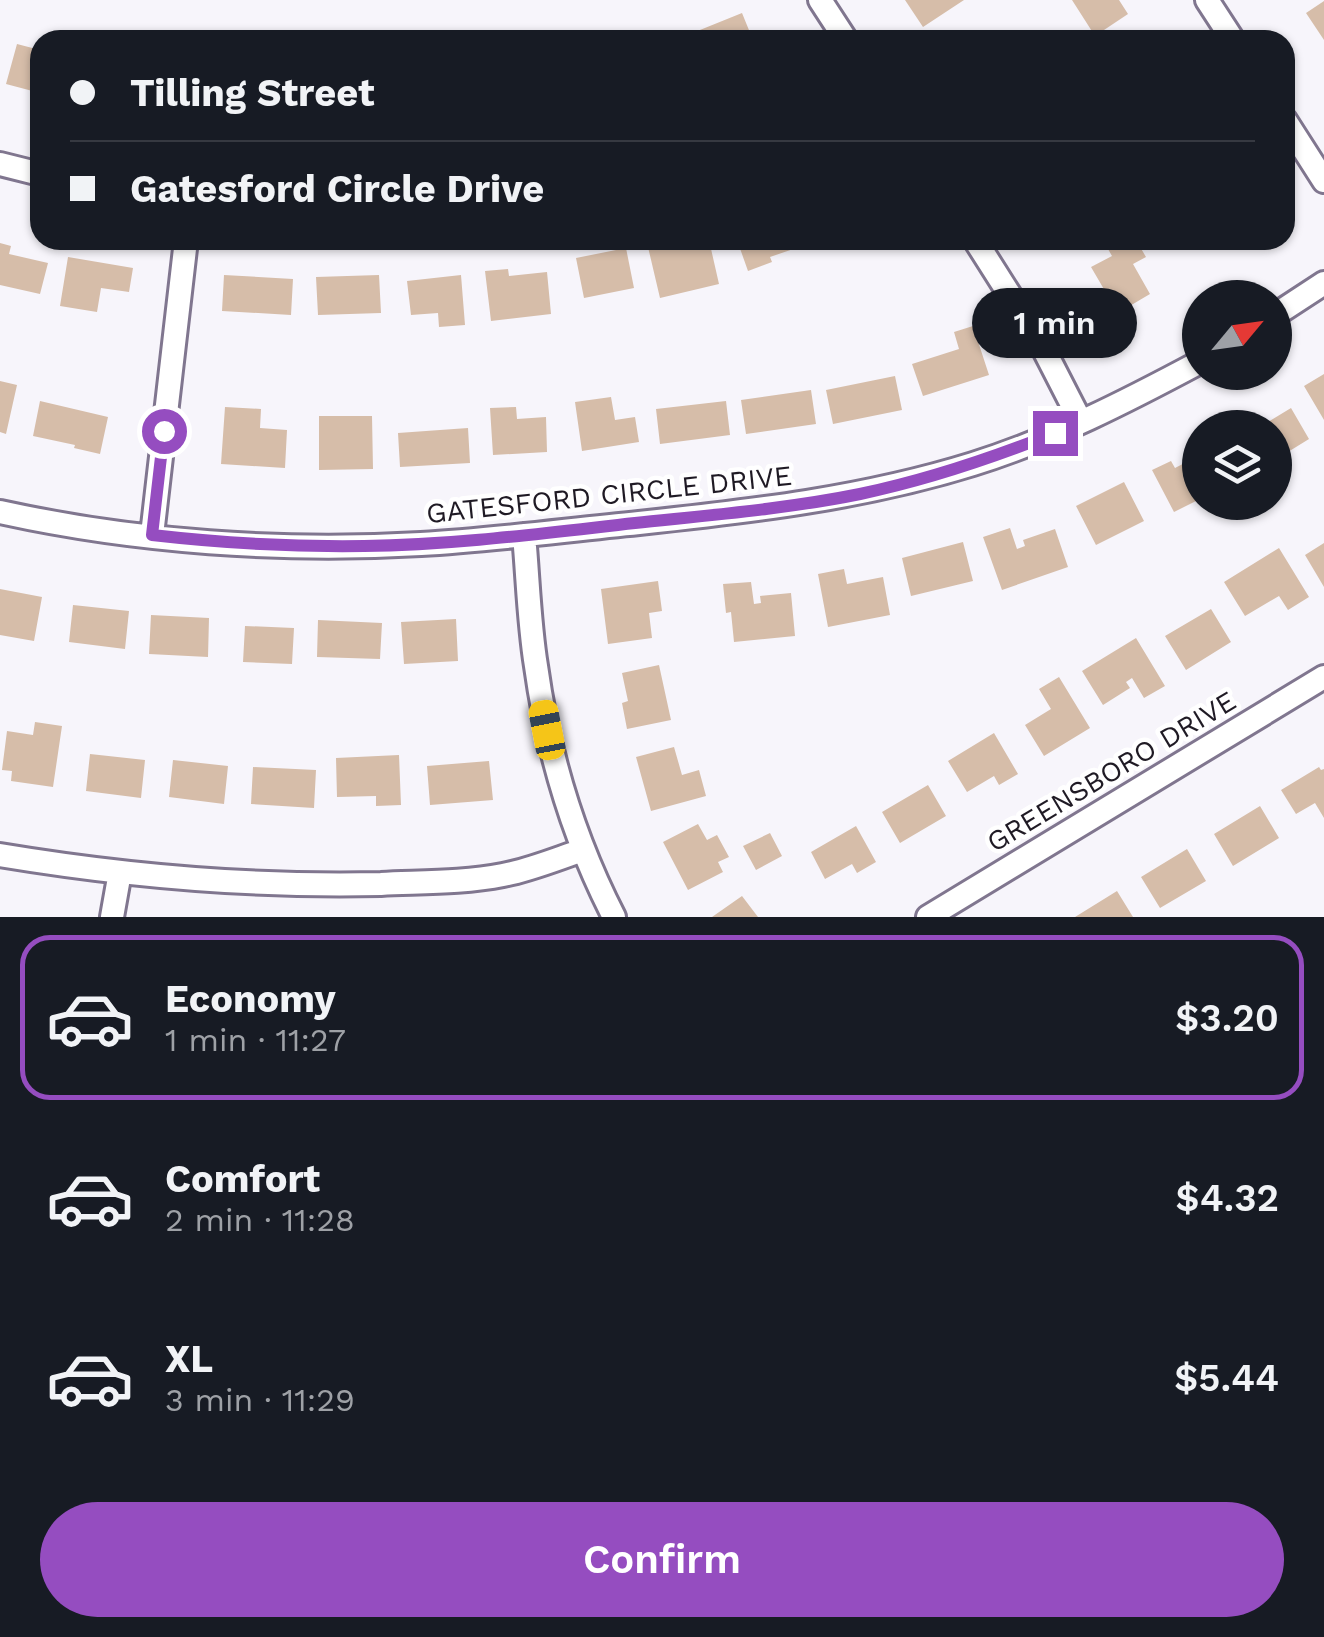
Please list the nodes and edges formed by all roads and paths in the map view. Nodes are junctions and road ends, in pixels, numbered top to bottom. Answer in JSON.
{"nodes":[{"id":1,"x":820,"y":0,"type":"edge"},
{"id":2,"x":1207,"y":0,"type":"edge"},
{"id":3,"x":840,"y":30,"type":"edge"},
{"id":4,"x":1226,"y":30,"type":"edge"},
{"id":5,"x":1295,"y":135,"type":"edge"},
{"id":6,"x":0,"y":164,"type":"edge"},
{"id":7,"x":30,"y":172,"type":"edge"},
{"id":8,"x":1324,"y":180,"type":"edge"},
{"id":9,"x":185,"y":250,"type":"edge"},
{"id":10,"x":981,"y":250,"type":"edge"},
{"id":11,"x":1324,"y":283,"type":"edge"},
{"id":12,"x":1292,"y":304,"type":"edge"},
{"id":13,"x":1182,"y":371,"type":"edge"},
{"id":14,"x":1081,"y":422,"type":"junction"},
{"id":15,"x":0,"y":512,"type":"edge"},
{"id":16,"x":152,"y":535,"type":"junction"},
{"id":17,"x":524,"y":535,"type":"junction"},
{"id":18,"x":1324,"y":676,"type":"edge"},
{"id":19,"x":583,"y":850,"type":"junction"},
{"id":20,"x":0,"y":855,"type":"edge"},
{"id":21,"x":120,"y":872,"type":"junction"},
{"id":22,"x":112,"y":917,"type":"edge"},
{"id":23,"x":614,"y":917,"type":"edge"},
{"id":24,"x":928,"y":917,"type":"edge"}],
"edges":[{"from":1,"to":3,"type":"street"},
{"from":2,"to":4,"type":"street"},
{"from":5,"to":8,"type":"street"},
{"from":6,"to":7,"type":"street"},
{"from":9,"to":16,"type":"street"},
{"from":10,"to":14,"type":"street"},
{"from":11,"to":12,"type":"street"},
{"from":13,"to":14,"type":"street","name":"GATESFORD CIRCLE DRIVE"},
{"from":14,"to":17,"type":"street","name":"GATESFORD CIRCLE DRIVE"},
{"from":15,"to":16,"type":"street","name":"GATESFORD CIRCLE DRIVE"},
{"from":16,"to":17,"type":"street","name":"GATESFORD CIRCLE DRIVE"},
{"from":17,"to":19,"type":"street"},
{"from":18,"to":24,"type":"street","name":"GREENSBORO DRIVE"},
{"from":19,"to":21,"type":"street"},
{"from":19,"to":23,"type":"street"},
{"from":20,"to":21,"type":"street"},
{"from":21,"to":22,"type":"street"}]}
